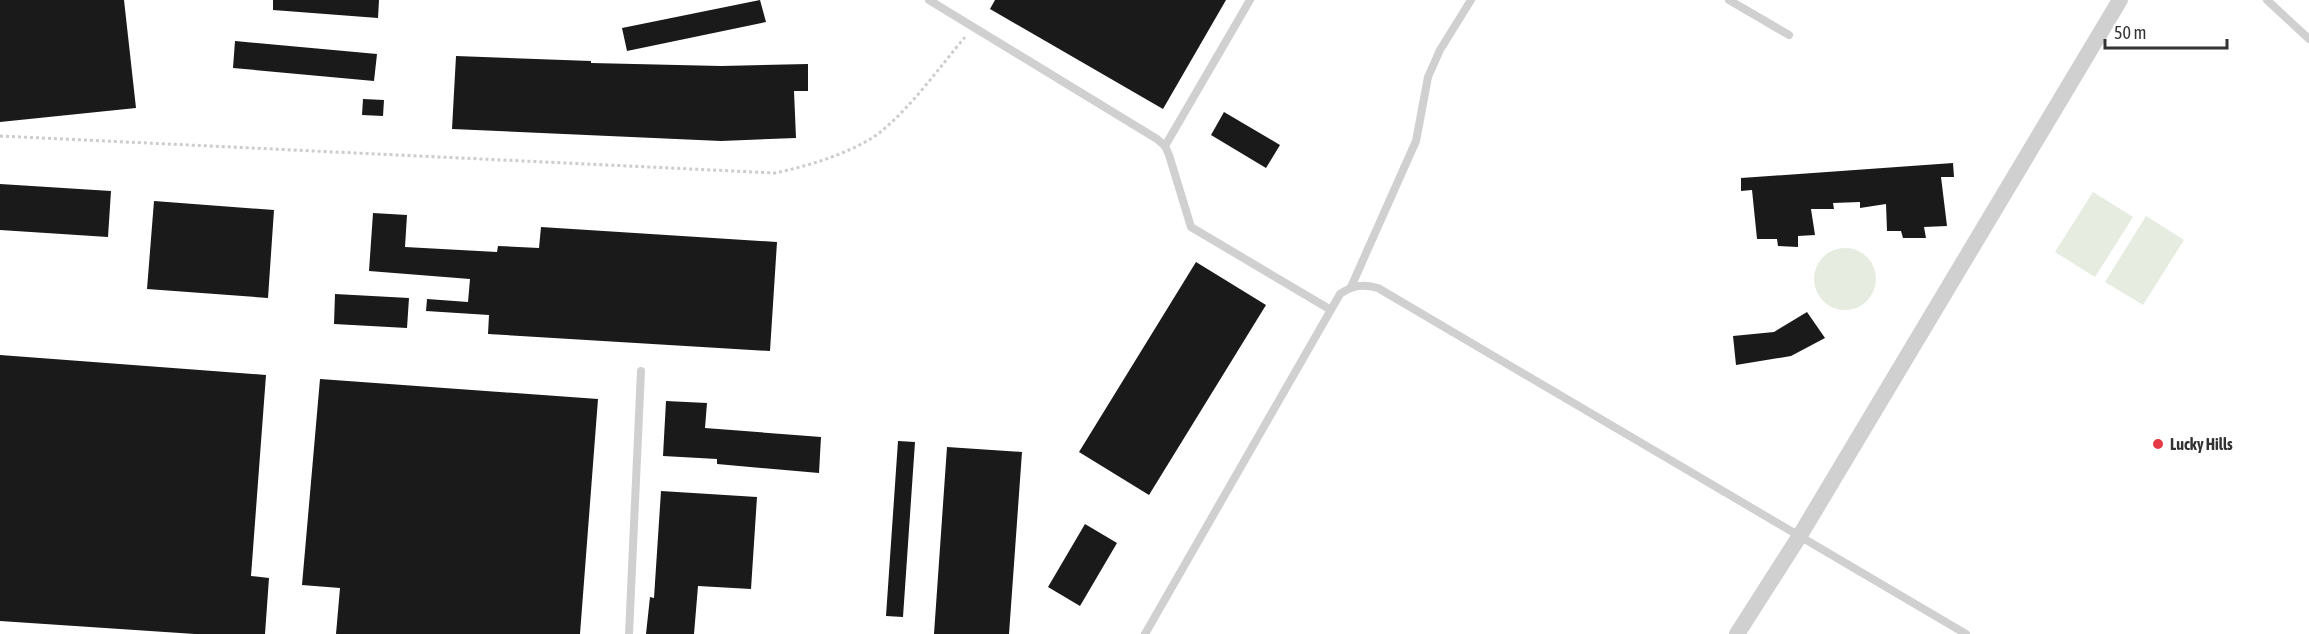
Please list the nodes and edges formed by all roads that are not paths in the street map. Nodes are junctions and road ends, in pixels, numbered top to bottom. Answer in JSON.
{"nodes":[{"id":1,"x":929,"y":0,"type":"edge"},
{"id":2,"x":1250,"y":0,"type":"edge"},
{"id":3,"x":1471,"y":0,"type":"edge"},
{"id":4,"x":1729,"y":0,"type":"edge"},
{"id":5,"x":2120,"y":0,"type":"edge"},
{"id":6,"x":2267,"y":0,"type":"edge"},
{"id":7,"x":1789,"y":35,"type":"dead end"},
{"id":8,"x":2309,"y":39,"type":"edge"},
{"id":9,"x":1165,"y":146,"type":"junction"},
{"id":10,"x":1351,"y":287,"type":"junction"},
{"id":11,"x":1331,"y":310,"type":"junction"},
{"id":12,"x":641,"y":371,"type":"dead end"},
{"id":13,"x":1799,"y":537,"type":"junction"},
{"id":14,"x":629,"y":634,"type":"edge"},
{"id":15,"x":1144,"y":634,"type":"edge"},
{"id":16,"x":1737,"y":634,"type":"edge"},
{"id":17,"x":1966,"y":634,"type":"edge"}],
"edges":[{"from":1,"to":9,"type":"lane"},
{"from":2,"to":9,"type":"lane"},
{"from":3,"to":10,"type":"lane"},
{"from":4,"to":7,"type":"lane"},
{"from":5,"to":13,"type":"street"},
{"from":6,"to":8,"type":"lane"},
{"from":9,"to":11,"type":"lane"},
{"from":10,"to":11,"type":"lane"},
{"from":10,"to":13,"type":"lane"},
{"from":11,"to":15,"type":"lane"},
{"from":12,"to":14,"type":"lane"},
{"from":13,"to":16,"type":"street"},
{"from":13,"to":17,"type":"lane"}]}
